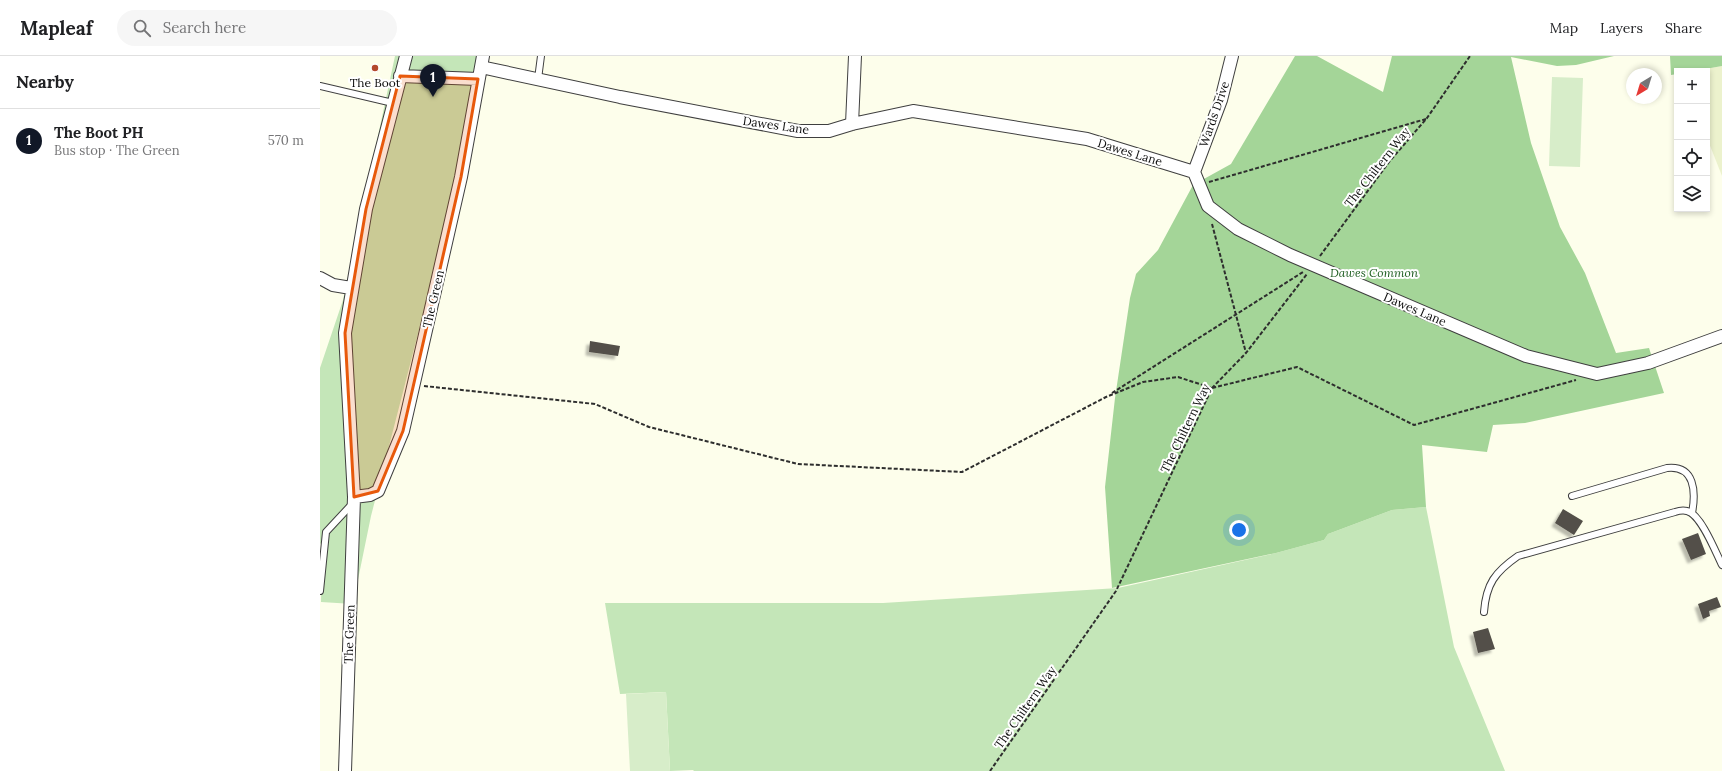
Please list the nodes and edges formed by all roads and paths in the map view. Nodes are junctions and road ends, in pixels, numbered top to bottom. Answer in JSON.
{"nodes":[{"id":1,"x":406,"y":56,"type":"edge"},
{"id":2,"x":541,"y":56,"type":"edge"},
{"id":3,"x":855,"y":56,"type":"edge"},
{"id":4,"x":1232,"y":56,"type":"edge"},
{"id":5,"x":1470,"y":56,"type":"edge"},
{"id":6,"x":481,"y":67,"type":"edge"},
{"id":7,"x":400,"y":76,"type":"junction"},
{"id":8,"x":538,"y":79,"type":"junction"},
{"id":9,"x":320,"y":86,"type":"edge"},
{"id":10,"x":393,"y":103,"type":"junction"},
{"id":11,"x":1427,"y":118,"type":"junction"},
{"id":12,"x":852,"y":124,"type":"junction"},
{"id":13,"x":1194,"y":172,"type":"junction"},
{"id":14,"x":1199,"y":185,"type":"junction"},
{"id":15,"x":1208,"y":206,"type":"junction"},
{"id":16,"x":1313,"y":265,"type":"junction"},
{"id":17,"x":320,"y":278,"type":"edge"},
{"id":18,"x":351,"y":288,"type":"junction"},
{"id":19,"x":1236,"y":314,"type":"junction"},
{"id":20,"x":1722,"y":336,"type":"edge"},
{"id":21,"x":1246,"y":353,"type":"junction"},
{"id":22,"x":1597,"y":374,"type":"junction"},
{"id":23,"x":413,"y":385,"type":"junction"},
{"id":24,"x":1212,"y":388,"type":"junction"},
{"id":25,"x":1106,"y":397,"type":"junction"},
{"id":26,"x":1572,"y":496,"type":"dead end"},
{"id":27,"x":354,"y":499,"type":"junction"},
{"id":28,"x":1692,"y":513,"type":"junction"},
{"id":29,"x":323,"y":531,"type":"edge"},
{"id":30,"x":1722,"y":565,"type":"edge"},
{"id":31,"x":320,"y":591,"type":"edge"},
{"id":32,"x":1484,"y":612,"type":"dead end"},
{"id":33,"x":345,"y":771,"type":"edge"},
{"id":34,"x":990,"y":771,"type":"edge"}],
"edges":[{"from":1,"to":7,"type":"street","name":"The Green"},
{"from":2,"to":8,"type":"lane"},
{"from":3,"to":12,"type":"street"},
{"from":4,"to":13,"type":"street","name":"Wards Drive"},
{"from":5,"to":11,"type":"path","name":"The Chiltern Way"},
{"from":6,"to":7,"type":"street"},
{"from":6,"to":8,"type":"street","name":"Dawes Lane"},
{"from":6,"to":23,"type":"street","name":"The Green"},
{"from":7,"to":10,"type":"street","name":"The Green"},
{"from":8,"to":12,"type":"street","name":"Dawes Lane"},
{"from":9,"to":10,"type":"lane"},
{"from":10,"to":18,"type":"street","name":"The Green"},
{"from":11,"to":14,"type":"path"},
{"from":11,"to":16,"type":"path","name":"The Chiltern Way"},
{"from":12,"to":13,"type":"street","name":"Dawes Lane"},
{"from":13,"to":14,"type":"street"},
{"from":14,"to":15,"type":"street"},
{"from":15,"to":16,"type":"street","name":"Dawes Lane"},
{"from":15,"to":19,"type":"path"},
{"from":16,"to":19,"type":"path"},
{"from":16,"to":21,"type":"path","name":"The Chiltern Way"},
{"from":16,"to":22,"type":"street","name":"Dawes Lane"},
{"from":17,"to":18,"type":"street"},
{"from":18,"to":27,"type":"street","name":"The Green"},
{"from":19,"to":21,"type":"path"},
{"from":19,"to":25,"type":"path"},
{"from":20,"to":22,"type":"street","name":"Dawes Lane"},
{"from":21,"to":24,"type":"path","name":"The Chiltern Way"},
{"from":22,"to":24,"type":"path"},
{"from":23,"to":25,"type":"path"},
{"from":23,"to":27,"type":"street","name":"The Green"},
{"from":24,"to":25,"type":"path"},
{"from":24,"to":34,"type":"path","name":"The Chiltern Way"},
{"from":26,"to":28,"type":"lane"},
{"from":27,"to":29,"type":"lane"},
{"from":27,"to":33,"type":"street","name":"The Green"},
{"from":28,"to":30,"type":"lane"},
{"from":28,"to":32,"type":"lane"},
{"from":29,"to":31,"type":"lane"}]}
